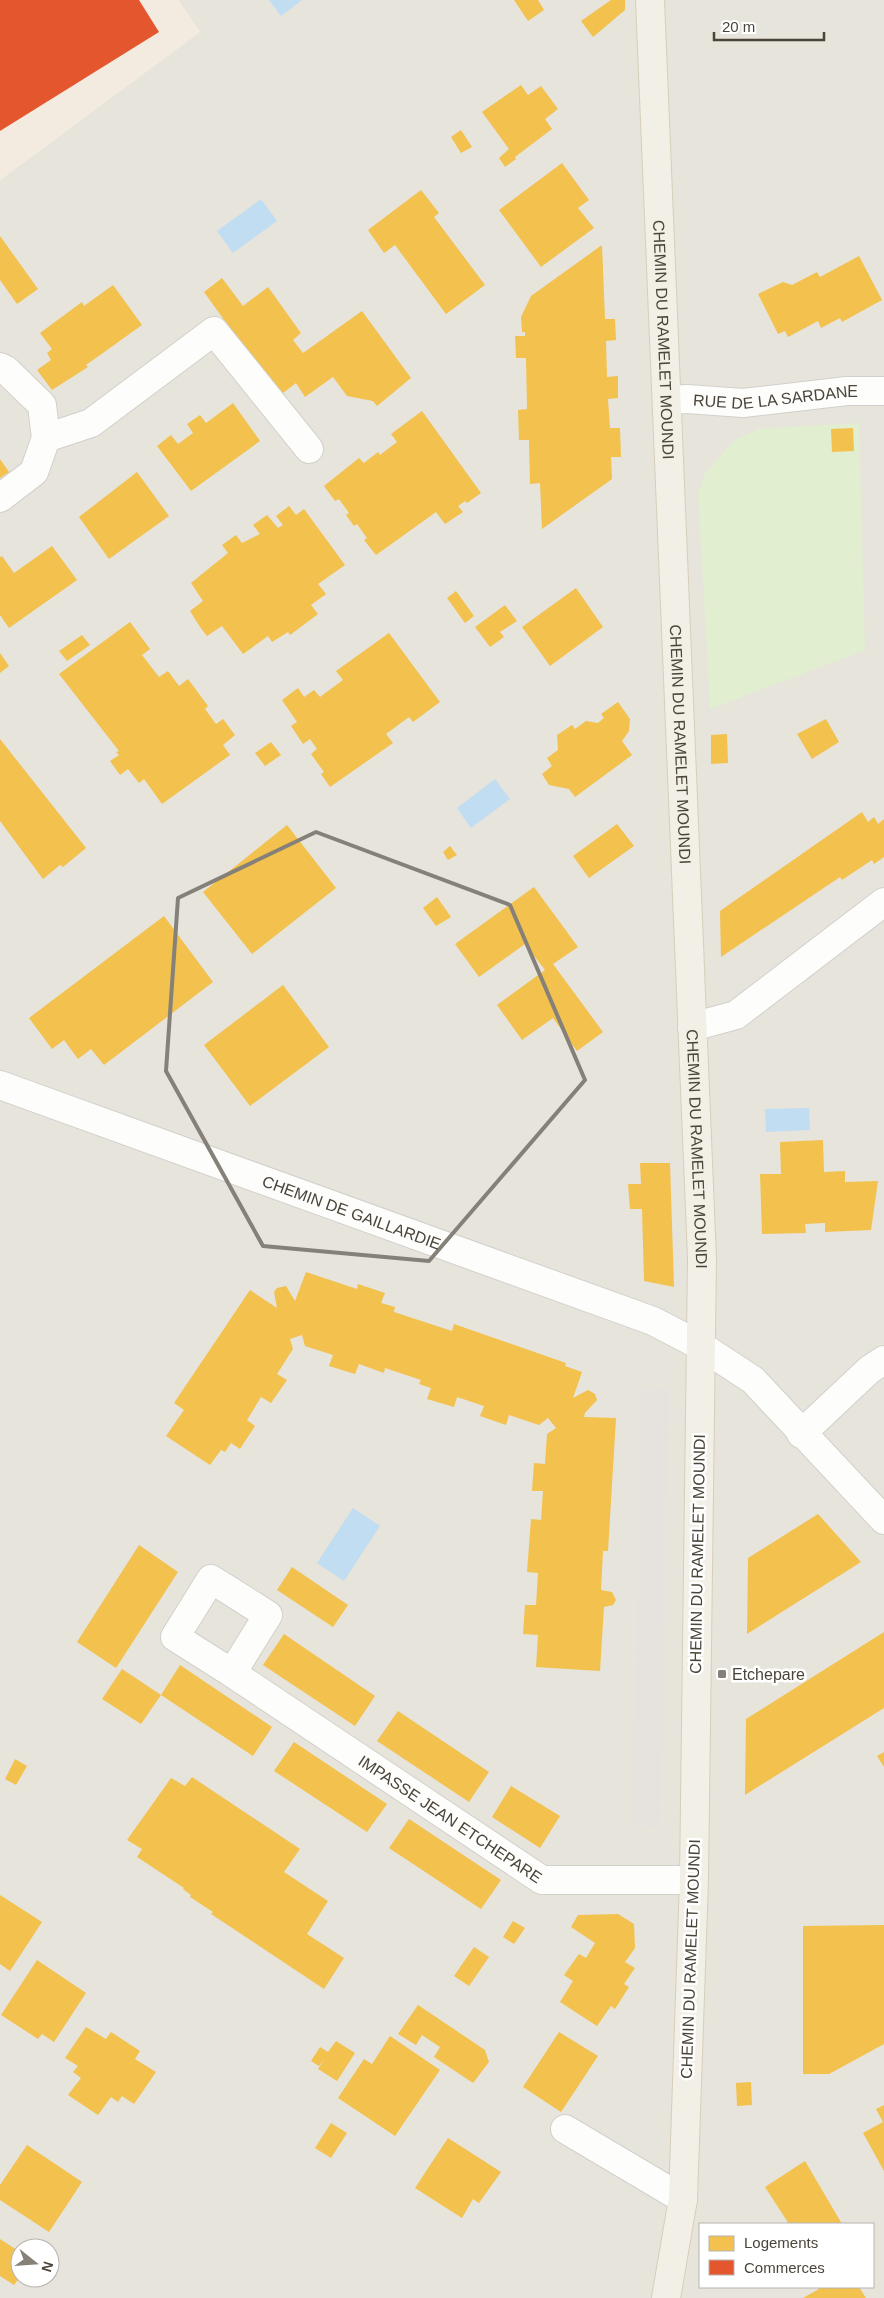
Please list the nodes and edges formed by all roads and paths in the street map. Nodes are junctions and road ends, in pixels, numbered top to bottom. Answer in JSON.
{"nodes":[{"id":1,"x":650,"y":0,"type":"edge"},
{"id":2,"x":0,"y":368,"type":"edge"},
{"id":3,"x":884,"y":391,"type":"edge"},
{"id":4,"x":667,"y":400,"type":"junction"},
{"id":5,"x":46,"y":438,"type":"junction"},
{"id":6,"x":309,"y":449,"type":"dead end"},
{"id":7,"x":0,"y":498,"type":"edge"},
{"id":8,"x":884,"y":902,"type":"edge"},
{"id":9,"x":692,"y":1027,"type":"junction"},
{"id":10,"x":0,"y":1085,"type":"edge"},
{"id":11,"x":701,"y":1346,"type":"junction"},
{"id":12,"x":884,"y":1360,"type":"edge"},
{"id":13,"x":801,"y":1434,"type":"junction"},
{"id":14,"x":884,"y":1520,"type":"edge"},
{"id":15,"x":232,"y":1673,"type":"dead end"},
{"id":16,"x":694,"y":1880,"type":"junction"},
{"id":17,"x":565,"y":2129,"type":"dead end"},
{"id":18,"x":683,"y":2199,"type":"junction"},
{"id":19,"x":666,"y":2298,"type":"edge"}],
"edges":[{"from":1,"to":4,"type":"main road","name":"CHEMIN DU RAMELET MOUNDI"},
{"from":2,"to":5,"type":"street"},
{"from":3,"to":4,"type":"street","name":"RUE DE LA SARDANE"},
{"from":4,"to":9,"type":"main road","name":"CHEMIN DU RAMELET MOUNDI"},
{"from":5,"to":6,"type":"street"},
{"from":5,"to":7,"type":"street"},
{"from":8,"to":9,"type":"street"},
{"from":9,"to":11,"type":"main road","name":"CHEMIN DU RAMELET MOUNDI"},
{"from":10,"to":11,"type":"street","name":"CHEMIN DE GAILLARDIE"},
{"from":11,"to":13,"type":"street","name":"CHEMIN DE GAILLARDIE"},
{"from":11,"to":16,"type":"main road","name":"CHEMIN DU RAMELET MOUNDI"},
{"from":12,"to":13,"type":"street"},
{"from":13,"to":14,"type":"street","name":"CHEMIN DE GAILLARDIE"},
{"from":15,"to":16,"type":"street","name":"IMPASSE JEAN ETCHEPARE"},
{"from":16,"to":18,"type":"main road","name":"CHEMIN DU RAMELET MOUNDI"},
{"from":17,"to":18,"type":"street"},
{"from":18,"to":19,"type":"main road","name":"CHEMIN DU RAMELET MOUNDI"}]}
